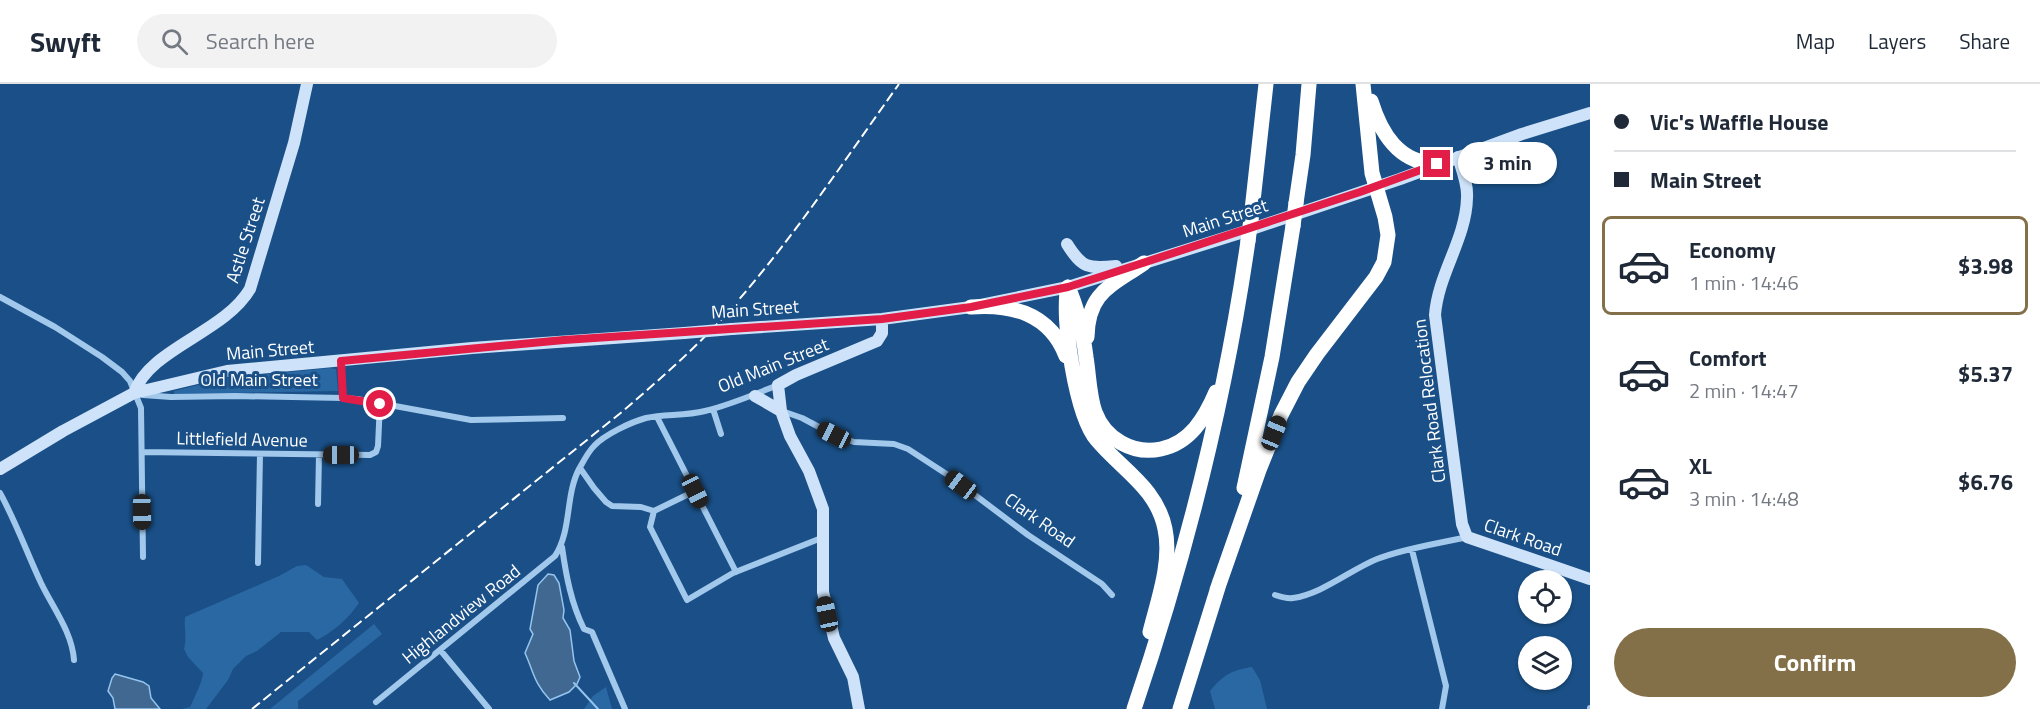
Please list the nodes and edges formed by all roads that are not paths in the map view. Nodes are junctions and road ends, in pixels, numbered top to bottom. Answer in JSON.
{"nodes":[{"id":1,"x":307,"y":84,"type":"edge"},
{"id":2,"x":1266,"y":84,"type":"edge"},
{"id":3,"x":1309,"y":84,"type":"edge"},
{"id":4,"x":1364,"y":84,"type":"edge"},
{"id":5,"x":1590,"y":113,"type":"edge"},
{"id":6,"x":1458,"y":157,"type":"junction"},
{"id":7,"x":1437,"y":164,"type":"junction"},
{"id":8,"x":1375,"y":187,"type":"junction"},
{"id":9,"x":1067,"y":244,"type":"dead end"},
{"id":10,"x":1144,"y":263,"type":"junction"},
{"id":11,"x":1068,"y":287,"type":"junction"},
{"id":12,"x":0,"y":297,"type":"edge"},
{"id":13,"x":971,"y":307,"type":"junction"},
{"id":14,"x":882,"y":319,"type":"junction"},
{"id":15,"x":1232,"y":341,"type":"junction"},
{"id":16,"x":1086,"y":358,"type":"junction"},
{"id":17,"x":341,"y":361,"type":"junction"},
{"id":18,"x":1074,"y":374,"type":"junction"},
{"id":19,"x":778,"y":385,"type":"junction"},
{"id":20,"x":134,"y":393,"type":"junction"},
{"id":21,"x":755,"y":396,"type":"junction"},
{"id":22,"x":343,"y":398,"type":"junction"},
{"id":23,"x":380,"y":404,"type":"junction"},
{"id":24,"x":713,"y":409,"type":"junction"},
{"id":25,"x":781,"y":411,"type":"junction"},
{"id":26,"x":657,"y":417,"type":"junction"},
{"id":27,"x":563,"y":418,"type":"dead end"},
{"id":28,"x":721,"y":434,"type":"dead end"},
{"id":29,"x":142,"y":452,"type":"junction"},
{"id":30,"x":260,"y":454,"type":"junction"},
{"id":31,"x":319,"y":455,"type":"junction"},
{"id":32,"x":580,"y":468,"type":"junction"},
{"id":33,"x":0,"y":469,"type":"edge"},
{"id":34,"x":695,"y":491,"type":"junction"},
{"id":35,"x":0,"y":493,"type":"edge"},
{"id":36,"x":318,"y":504,"type":"dead end"},
{"id":37,"x":654,"y":511,"type":"junction"},
{"id":38,"x":824,"y":537,"type":"junction"},
{"id":39,"x":1467,"y":537,"type":"junction"},
{"id":40,"x":562,"y":546,"type":"junction"},
{"id":41,"x":1412,"y":550,"type":"junction"},
{"id":42,"x":143,"y":557,"type":"dead end"},
{"id":43,"x":258,"y":563,"type":"dead end"},
{"id":44,"x":736,"y":572,"type":"junction"},
{"id":45,"x":1590,"y":579,"type":"edge"},
{"id":46,"x":1217,"y":590,"type":"junction"},
{"id":47,"x":1112,"y":595,"type":"dead end"},
{"id":48,"x":1275,"y":595,"type":"dead end"},
{"id":49,"x":441,"y":651,"type":"junction"},
{"id":50,"x":74,"y":660,"type":"dead end"},
{"id":51,"x":376,"y":702,"type":"dead end"},
{"id":52,"x":489,"y":709,"type":"edge"},
{"id":53,"x":625,"y":709,"type":"edge"},
{"id":54,"x":859,"y":709,"type":"edge"},
{"id":55,"x":1128,"y":709,"type":"edge"},
{"id":56,"x":1134,"y":709,"type":"edge"},
{"id":57,"x":1180,"y":709,"type":"edge"},
{"id":58,"x":1442,"y":709,"type":"edge"}],
"edges":[{"from":1,"to":20,"type":"main road","name":"Astle Street"},
{"from":2,"to":15,"type":"highway","bridge":true},
{"from":3,"to":46,"type":"highway","bridge":true},
{"from":4,"to":7,"type":"highway"},
{"from":4,"to":8,"type":"highway"},
{"from":5,"to":6,"type":"main road","name":"Main Street"},
{"from":6,"to":7,"type":"main road","name":"Main Street"},
{"from":6,"to":39,"type":"main road","name":"Clark Road Relocation"},
{"from":7,"to":8,"type":"main road","name":"Main Street"},
{"from":8,"to":10,"type":"main road","name":"Main Street"},
{"from":8,"to":46,"type":"highway"},
{"from":9,"to":10,"type":"main road"},
{"from":10,"to":11,"type":"main road","name":"Main Street"},
{"from":10,"to":16,"type":"highway"},
{"from":11,"to":13,"type":"main road","name":"Main Street"},
{"from":11,"to":16,"type":"highway"},
{"from":11,"to":18,"type":"highway"},
{"from":12,"to":20,"type":"street"},
{"from":13,"to":14,"type":"main road","name":"Main Street"},
{"from":13,"to":18,"type":"highway"},
{"from":14,"to":17,"type":"main road","name":"Main Street","bridge":true},
{"from":14,"to":19,"type":"main road","name":"Old Main Street"},
{"from":15,"to":16,"type":"highway"},
{"from":15,"to":56,"type":"highway"},
{"from":17,"to":20,"type":"main road","name":"Main Street"},
{"from":17,"to":22,"type":"street"},
{"from":18,"to":55,"type":"highway"},
{"from":19,"to":21,"type":"street","name":"Old Main Street"},
{"from":19,"to":25,"type":"main road"},
{"from":20,"to":22,"type":"street","name":"Old Main Street"},
{"from":20,"to":29,"type":"street"},
{"from":20,"to":33,"type":"main road","name":"Main Street"},
{"from":21,"to":24,"type":"street","name":"Old Main Street"},
{"from":21,"to":25,"type":"main road"},
{"from":22,"to":23,"type":"street","name":"Old Main Street"},
{"from":23,"to":27,"type":"street","name":"Old Main Street"},
{"from":23,"to":31,"type":"street","name":"Littlefield Avenue"},
{"from":24,"to":26,"type":"street","name":"Old Main Street"},
{"from":24,"to":28,"type":"street"},
{"from":25,"to":38,"type":"main road"},
{"from":25,"to":47,"type":"street","name":"Clark Road"},
{"from":26,"to":32,"type":"street","name":"Old Main Street"},
{"from":26,"to":34,"type":"street"},
{"from":29,"to":30,"type":"street","name":"Littlefield Avenue"},
{"from":29,"to":42,"type":"street"},
{"from":30,"to":31,"type":"street","name":"Littlefield Avenue"},
{"from":30,"to":43,"type":"street"},
{"from":31,"to":36,"type":"street"},
{"from":32,"to":37,"type":"street"},
{"from":32,"to":40,"type":"street","name":"Old Main Street"},
{"from":34,"to":37,"type":"street"},
{"from":34,"to":44,"type":"street"},
{"from":35,"to":50,"type":"street"},
{"from":37,"to":44,"type":"street"},
{"from":38,"to":44,"type":"street"},
{"from":38,"to":54,"type":"main road"},
{"from":39,"to":41,"type":"street","name":"Clark Road"},
{"from":39,"to":45,"type":"main road","name":"Clark Road"},
{"from":40,"to":49,"type":"street","name":"Highlandview Road"},
{"from":40,"to":53,"type":"street"},
{"from":41,"to":48,"type":"street","name":"Clark Road"},
{"from":41,"to":58,"type":"street"},
{"from":46,"to":57,"type":"highway"},
{"from":49,"to":51,"type":"street","name":"Highlandview Road"},
{"from":49,"to":52,"type":"street"}]}
